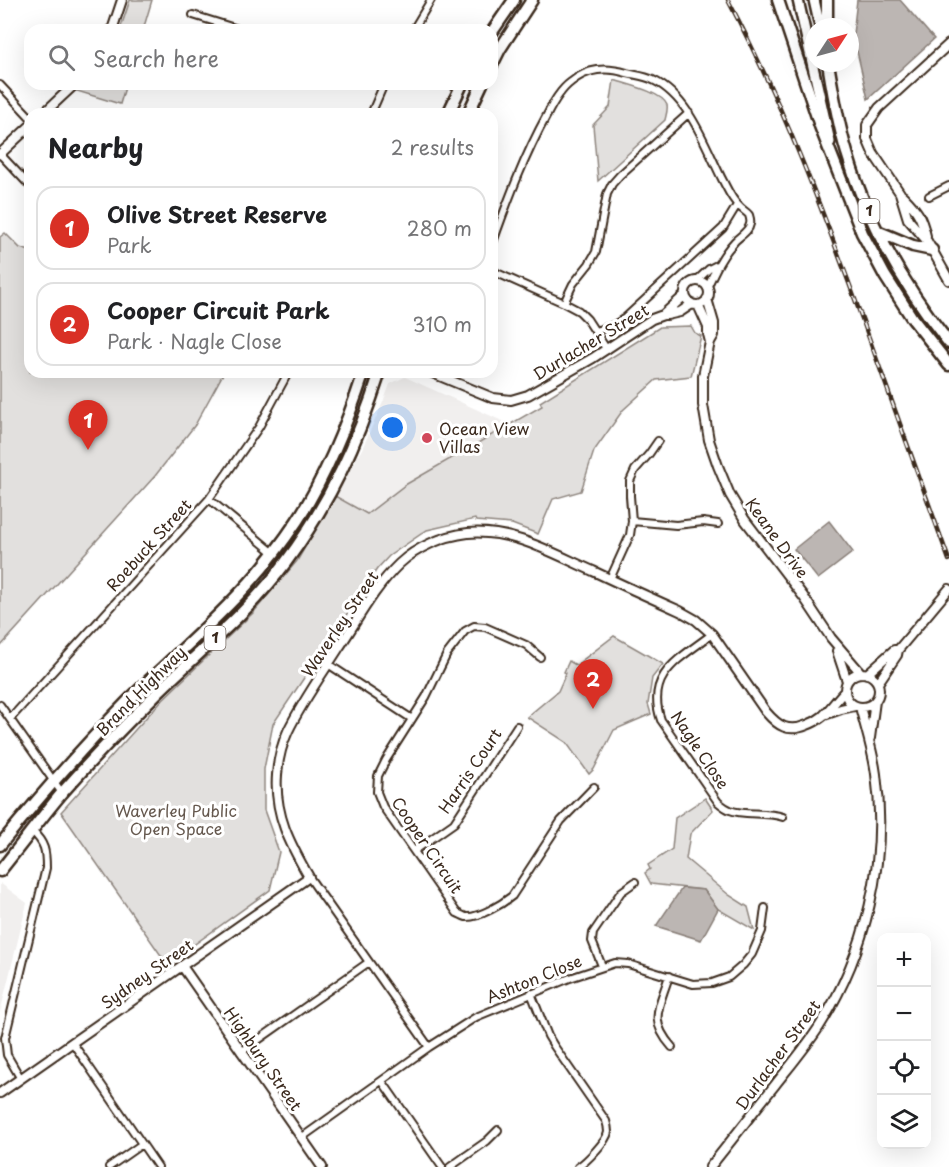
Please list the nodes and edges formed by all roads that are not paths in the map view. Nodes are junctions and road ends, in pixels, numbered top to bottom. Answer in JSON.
{"nodes":[{"id":1,"x":123,"y":0,"type":"edge"},
{"id":2,"x":431,"y":0,"type":"edge"},
{"id":3,"x":514,"y":0,"type":"edge"},
{"id":4,"x":532,"y":0,"type":"edge"},
{"id":5,"x":778,"y":0,"type":"edge"},
{"id":6,"x":798,"y":0,"type":"edge"},
{"id":7,"x":814,"y":0,"type":"edge"},
{"id":8,"x":827,"y":0,"type":"edge"},
{"id":9,"x":193,"y":15,"type":"dead end"},
{"id":10,"x":818,"y":18,"type":"edge"},
{"id":11,"x":828,"y":18,"type":"edge"},
{"id":12,"x":114,"y":24,"type":"edge"},
{"id":13,"x":222,"y":24,"type":"edge"},
{"id":14,"x":417,"y":24,"type":"edge"},
{"id":15,"x":498,"y":24,"type":"edge"},
{"id":16,"x":949,"y":44,"type":"edge"},
{"id":17,"x":498,"y":53,"type":"edge"},
{"id":18,"x":830,"y":72,"type":"edge"},
{"id":19,"x":0,"y":85,"type":"edge"},
{"id":20,"x":69,"y":90,"type":"edge"},
{"id":21,"x":381,"y":90,"type":"edge"},
{"id":22,"x":459,"y":90,"type":"edge"},
{"id":23,"x":479,"y":90,"type":"edge"},
{"id":24,"x":49,"y":108,"type":"edge"},
{"id":25,"x":374,"y":108,"type":"edge"},
{"id":26,"x":451,"y":108,"type":"edge"},
{"id":27,"x":471,"y":108,"type":"edge"},
{"id":28,"x":24,"y":111,"type":"edge"},
{"id":29,"x":688,"y":113,"type":"junction"},
{"id":30,"x":24,"y":132,"type":"edge"},
{"id":31,"x":0,"y":154,"type":"edge"},
{"id":32,"x":837,"y":167,"type":"junction"},
{"id":33,"x":24,"y":180,"type":"edge"},
{"id":34,"x":949,"y":186,"type":"edge"},
{"id":35,"x":929,"y":196,"type":"dead end"},
{"id":36,"x":737,"y":205,"type":"junction"},
{"id":37,"x":498,"y":227,"type":"edge"},
{"id":38,"x":877,"y":230,"type":"junction"},
{"id":39,"x":930,"y":245,"type":"junction"},
{"id":40,"x":717,"y":264,"type":"junction"},
{"id":41,"x":498,"y":274,"type":"edge"},
{"id":42,"x":949,"y":280,"type":"edge"},
{"id":43,"x":694,"y":282,"type":"junction"},
{"id":44,"x":707,"y":288,"type":"junction"},
{"id":45,"x":685,"y":295,"type":"junction"},
{"id":46,"x":707,"y":299,"type":"junction"},
{"id":47,"x":564,"y":303,"type":"junction"},
{"id":48,"x":695,"y":305,"type":"junction"},
{"id":49,"x":663,"y":315,"type":"junction"},
{"id":50,"x":595,"y":331,"type":"junction"},
{"id":51,"x":710,"y":342,"type":"junction"},
{"id":52,"x":949,"y":343,"type":"edge"},
{"id":53,"x":607,"y":350,"type":"junction"},
{"id":54,"x":949,"y":365,"type":"edge"},
{"id":55,"x":285,"y":378,"type":"edge"},
{"id":56,"x":362,"y":378,"type":"edge"},
{"id":57,"x":378,"y":378,"type":"edge"},
{"id":58,"x":445,"y":378,"type":"edge"},
{"id":59,"x":658,"y":441,"type":"dead end"},
{"id":60,"x":209,"y":499,"type":"junction"},
{"id":61,"x":632,"y":521,"type":"junction"},
{"id":62,"x":718,"y":524,"type":"dead end"},
{"id":63,"x":274,"y":553,"type":"junction"},
{"id":64,"x":610,"y":579,"type":"junction"},
{"id":65,"x":949,"y":589,"type":"edge"},
{"id":66,"x":712,"y":634,"type":"junction"},
{"id":67,"x":831,"y":638,"type":"junction"},
{"id":68,"x":898,"y":650,"type":"junction"},
{"id":69,"x":540,"y":657,"type":"dead end"},
{"id":70,"x":328,"y":664,"type":"junction"},
{"id":71,"x":864,"y":673,"type":"junction"},
{"id":72,"x":847,"y":681,"type":"junction"},
{"id":73,"x":878,"y":683,"type":"junction"},
{"id":74,"x":845,"y":691,"type":"junction"},
{"id":75,"x":875,"y":701,"type":"junction"},
{"id":76,"x":0,"y":705,"type":"edge"},
{"id":77,"x":858,"y":707,"type":"junction"},
{"id":78,"x":823,"y":716,"type":"junction"},
{"id":79,"x":10,"y":719,"type":"junction"},
{"id":80,"x":412,"y":719,"type":"junction"},
{"id":81,"x":517,"y":726,"type":"dead end"},
{"id":82,"x":869,"y":739,"type":"junction"},
{"id":83,"x":53,"y":781,"type":"junction"},
{"id":84,"x":594,"y":787,"type":"dead end"},
{"id":85,"x":62,"y":793,"type":"junction"},
{"id":86,"x":783,"y":817,"type":"dead end"},
{"id":87,"x":32,"y":831,"type":"junction"},
{"id":88,"x":0,"y":845,"type":"edge"},
{"id":89,"x":414,"y":851,"type":"junction"},
{"id":90,"x":0,"y":871,"type":"edge"},
{"id":91,"x":309,"y":877,"type":"junction"},
{"id":92,"x":635,"y":882,"type":"dead end"},
{"id":93,"x":765,"y":908,"type":"dead end"},
{"id":94,"x":369,"y":962,"type":"junction"},
{"id":95,"x":182,"y":966,"type":"junction"},
{"id":96,"x":602,"y":966,"type":"junction"},
{"id":97,"x":669,"y":976,"type":"junction"},
{"id":98,"x":531,"y":993,"type":"junction"},
{"id":99,"x":72,"y":1042,"type":"junction"},
{"id":100,"x":429,"y":1047,"type":"junction"},
{"id":101,"x":672,"y":1047,"type":"dead end"},
{"id":102,"x":241,"y":1052,"type":"junction"},
{"id":103,"x":21,"y":1078,"type":"junction"},
{"id":104,"x":382,"y":1081,"type":"junction"},
{"id":105,"x":0,"y":1093,"type":"edge"},
{"id":106,"x":498,"y":1130,"type":"dead end"},
{"id":107,"x":301,"y":1138,"type":"junction"},
{"id":108,"x":142,"y":1144,"type":"junction"},
{"id":109,"x":109,"y":1167,"type":"edge"},
{"id":110,"x":158,"y":1167,"type":"edge"},
{"id":111,"x":322,"y":1167,"type":"edge"},
{"id":112,"x":442,"y":1167,"type":"edge"},
{"id":113,"x":450,"y":1167,"type":"edge"},
{"id":114,"x":578,"y":1167,"type":"edge"},
{"id":115,"x":710,"y":1167,"type":"edge"}],
"edges":[{"from":1,"to":12,"type":"street"},
{"from":2,"to":14,"type":"street"},
{"from":3,"to":15,"type":"highway"},
{"from":4,"to":17,"type":"highway"},
{"from":5,"to":32,"type":"highway","number":"1"},
{"from":6,"to":32,"type":"main road"},
{"from":7,"to":10,"type":"main road"},
{"from":8,"to":11,"type":"highway"},
{"from":9,"to":13,"type":"street"},
{"from":16,"to":39,"type":"street"},
{"from":18,"to":38,"type":"highway","number":"1"},
{"from":19,"to":28,"type":"street"},
{"from":20,"to":24,"type":"street"},
{"from":21,"to":25,"type":"street"},
{"from":22,"to":26,"type":"highway"},
{"from":23,"to":27,"type":"highway"},
{"from":29,"to":36,"type":"street"},
{"from":29,"to":37,"type":"street"},
{"from":29,"to":47,"type":"street"},
{"from":30,"to":31,"type":"street"},
{"from":31,"to":33,"type":"street"},
{"from":32,"to":54,"type":"highway","number":"1"},
{"from":34,"to":35,"type":"street"},
{"from":36,"to":40,"type":"street"},
{"from":36,"to":50,"type":"street","name":"Durlacher Street"},
{"from":38,"to":39,"type":"highway"},
{"from":38,"to":52,"type":"highway","number":"1"},
{"from":39,"to":42,"type":"street"},
{"from":40,"to":43,"type":"street"},
{"from":40,"to":44,"type":"street"},
{"from":41,"to":47,"type":"street"},
{"from":43,"to":44,"type":"street"},
{"from":43,"to":45,"type":"street"},
{"from":44,"to":46,"type":"street"},
{"from":45,"to":48,"type":"street"},
{"from":45,"to":49,"type":"street","name":"Durlacher Street"},
{"from":46,"to":48,"type":"street"},
{"from":46,"to":51,"type":"street","name":"Keane Drive"},
{"from":47,"to":50,"type":"street"},
{"from":48,"to":49,"type":"street","name":"Durlacher Street"},
{"from":48,"to":51,"type":"street","name":"Keane Drive"},
{"from":49,"to":53,"type":"street","name":"Durlacher Street"},
{"from":50,"to":53,"type":"street"},
{"from":51,"to":67,"type":"street","name":"Keane Drive"},
{"from":53,"to":58,"type":"street","name":"Durlacher Street"},
{"from":55,"to":60,"type":"street","name":"Roebuck Street"},
{"from":56,"to":63,"type":"highway","name":"Brand Highway","number":"1"},
{"from":57,"to":85,"type":"highway","name":"Brand Highway","number":"1"},
{"from":59,"to":61,"type":"street"},
{"from":60,"to":63,"type":"street"},
{"from":60,"to":79,"type":"street","name":"Roebuck Street"},
{"from":61,"to":62,"type":"street"},
{"from":61,"to":64,"type":"street"},
{"from":63,"to":83,"type":"highway","name":"Brand Highway","number":"1"},
{"from":64,"to":66,"type":"street","name":"Waverley Street"},
{"from":64,"to":70,"type":"street","name":"Waverley Street"},
{"from":65,"to":68,"type":"street"},
{"from":66,"to":78,"type":"street","name":"Waverley Street"},
{"from":66,"to":86,"type":"street","name":"Nagle Close"},
{"from":67,"to":71,"type":"street","name":"Keane Drive"},
{"from":67,"to":72,"type":"street","name":"Keane Drive"},
{"from":68,"to":71,"type":"street"},
{"from":68,"to":73,"type":"street"},
{"from":69,"to":80,"type":"street","name":"Cooper Circuit"},
{"from":70,"to":80,"type":"street"},
{"from":70,"to":91,"type":"street","name":"Waverley Street"},
{"from":71,"to":72,"type":"street"},
{"from":71,"to":73,"type":"street"},
{"from":72,"to":74,"type":"street"},
{"from":73,"to":75,"type":"street"},
{"from":74,"to":77,"type":"street"},
{"from":74,"to":78,"type":"street","name":"Waverley Street"},
{"from":75,"to":77,"type":"street"},
{"from":75,"to":82,"type":"street","name":"Durlacher Street"},
{"from":76,"to":79,"type":"street"},
{"from":77,"to":78,"type":"street","name":"Waverley Street"},
{"from":77,"to":82,"type":"street","name":"Durlacher Street"},
{"from":79,"to":83,"type":"street"},
{"from":80,"to":89,"type":"street","name":"Cooper Circuit"},
{"from":81,"to":89,"type":"street","name":"Harris Court"},
{"from":82,"to":115,"type":"street","name":"Durlacher Street"},
{"from":83,"to":85,"type":"street"},
{"from":83,"to":88,"type":"highway","name":"Brand Highway","number":"1"},
{"from":84,"to":89,"type":"street","name":"Cooper Circuit"},
{"from":85,"to":87,"type":"highway","name":"Brand Highway","number":"1"},
{"from":87,"to":90,"type":"highway","name":"Brand Highway","number":"1"},
{"from":87,"to":103,"type":"street"},
{"from":91,"to":94,"type":"street","name":"Waverley Street"},
{"from":91,"to":95,"type":"street","name":"Sydney Street"},
{"from":92,"to":96,"type":"street"},
{"from":93,"to":97,"type":"street","name":"Ashton Close"},
{"from":94,"to":100,"type":"street","name":"Waverley Street"},
{"from":94,"to":102,"type":"street"},
{"from":95,"to":99,"type":"street","name":"Sydney Street"},
{"from":95,"to":102,"type":"street","name":"Highbury Street"},
{"from":96,"to":97,"type":"street","name":"Ashton Close"},
{"from":96,"to":98,"type":"street","name":"Ashton Close"},
{"from":97,"to":101,"type":"street"},
{"from":98,"to":100,"type":"street","name":"Ashton Close"},
{"from":98,"to":114,"type":"street"},
{"from":99,"to":103,"type":"street","name":"Sydney Street"},
{"from":99,"to":108,"type":"street"},
{"from":100,"to":104,"type":"street","name":"Ashton Close"},
{"from":102,"to":107,"type":"street","name":"Highbury Street"},
{"from":103,"to":105,"type":"street","name":"Sydney Street"},
{"from":104,"to":107,"type":"street","name":"Ashton Close"},
{"from":104,"to":112,"type":"street"},
{"from":106,"to":113,"type":"street"},
{"from":107,"to":111,"type":"street","name":"Highbury Street"},
{"from":108,"to":109,"type":"street"},
{"from":108,"to":110,"type":"street"}]}
